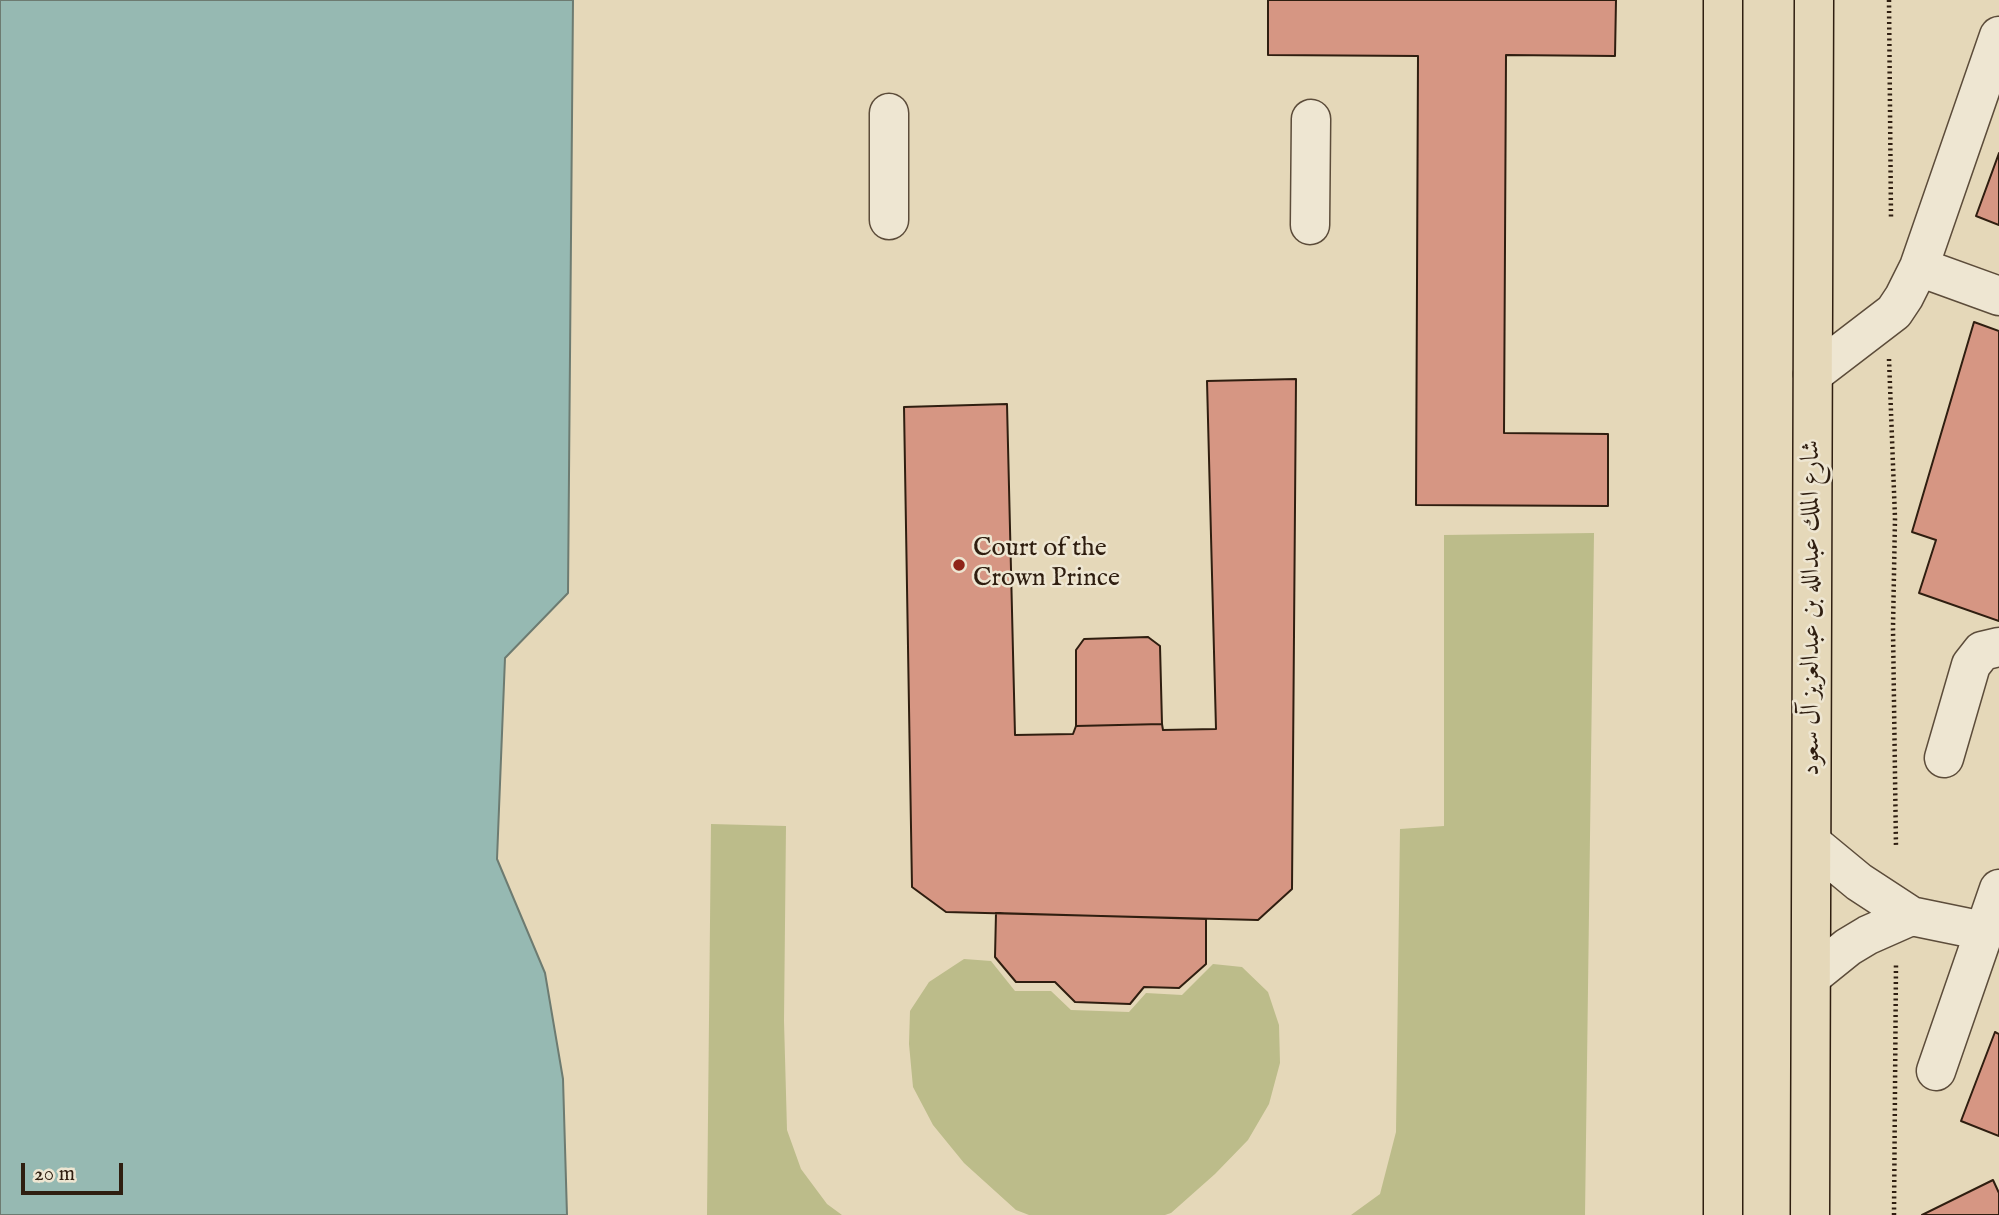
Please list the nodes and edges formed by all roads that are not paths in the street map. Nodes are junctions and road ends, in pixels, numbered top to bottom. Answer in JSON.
{"nodes":[{"id":1,"x":1723,"y":0,"type":"edge"},
{"id":2,"x":1814,"y":0,"type":"edge"},
{"id":3,"x":1999,"y":36,"type":"edge"},
{"id":4,"x":889,"y":113,"type":"dead end"},
{"id":5,"x":1311,"y":120,"type":"dead end"},
{"id":6,"x":889,"y":220,"type":"dead end"},
{"id":7,"x":1310,"y":225,"type":"dead end"},
{"id":8,"x":1919,"y":267,"type":"junction"},
{"id":9,"x":1999,"y":296,"type":"edge"},
{"id":10,"x":1813,"y":374,"type":"junction"},
{"id":11,"x":1999,"y":647,"type":"edge"},
{"id":12,"x":1944,"y":758,"type":"dead end"},
{"id":13,"x":1813,"y":844,"type":"junction"},
{"id":14,"x":1999,"y":888,"type":"edge"},
{"id":15,"x":1911,"y":916,"type":"junction"},
{"id":16,"x":1984,"y":931,"type":"junction"},
{"id":17,"x":1812,"y":976,"type":"junction"},
{"id":18,"x":1936,"y":1070,"type":"dead end"},
{"id":19,"x":1723,"y":1215,"type":"edge"},
{"id":20,"x":1810,"y":1215,"type":"edge"}],
"edges":[{"from":1,"to":19,"type":"main road"},
{"from":2,"to":10,"type":"main road","name":"شارع الملك عبدالله بن عبدالعزيز آل سعود"},
{"from":3,"to":8,"type":"street"},
{"from":4,"to":6,"type":"street"},
{"from":5,"to":7,"type":"street"},
{"from":8,"to":9,"type":"street"},
{"from":8,"to":10,"type":"street"},
{"from":10,"to":13,"type":"main road","name":"شارع الملك عبدالله بن عبدالعزيز آل سعود"},
{"from":11,"to":12,"type":"street"},
{"from":13,"to":15,"type":"street"},
{"from":13,"to":17,"type":"main road","name":"شارع الملك عبدالله بن عبدالعزيز آل سعود"},
{"from":14,"to":16,"type":"street"},
{"from":15,"to":16,"type":"street"},
{"from":15,"to":17,"type":"street"},
{"from":16,"to":18,"type":"street"},
{"from":17,"to":20,"type":"main road","name":"شارع الملك عبدالله بن عبدالعزيز آل سعود"}]}
